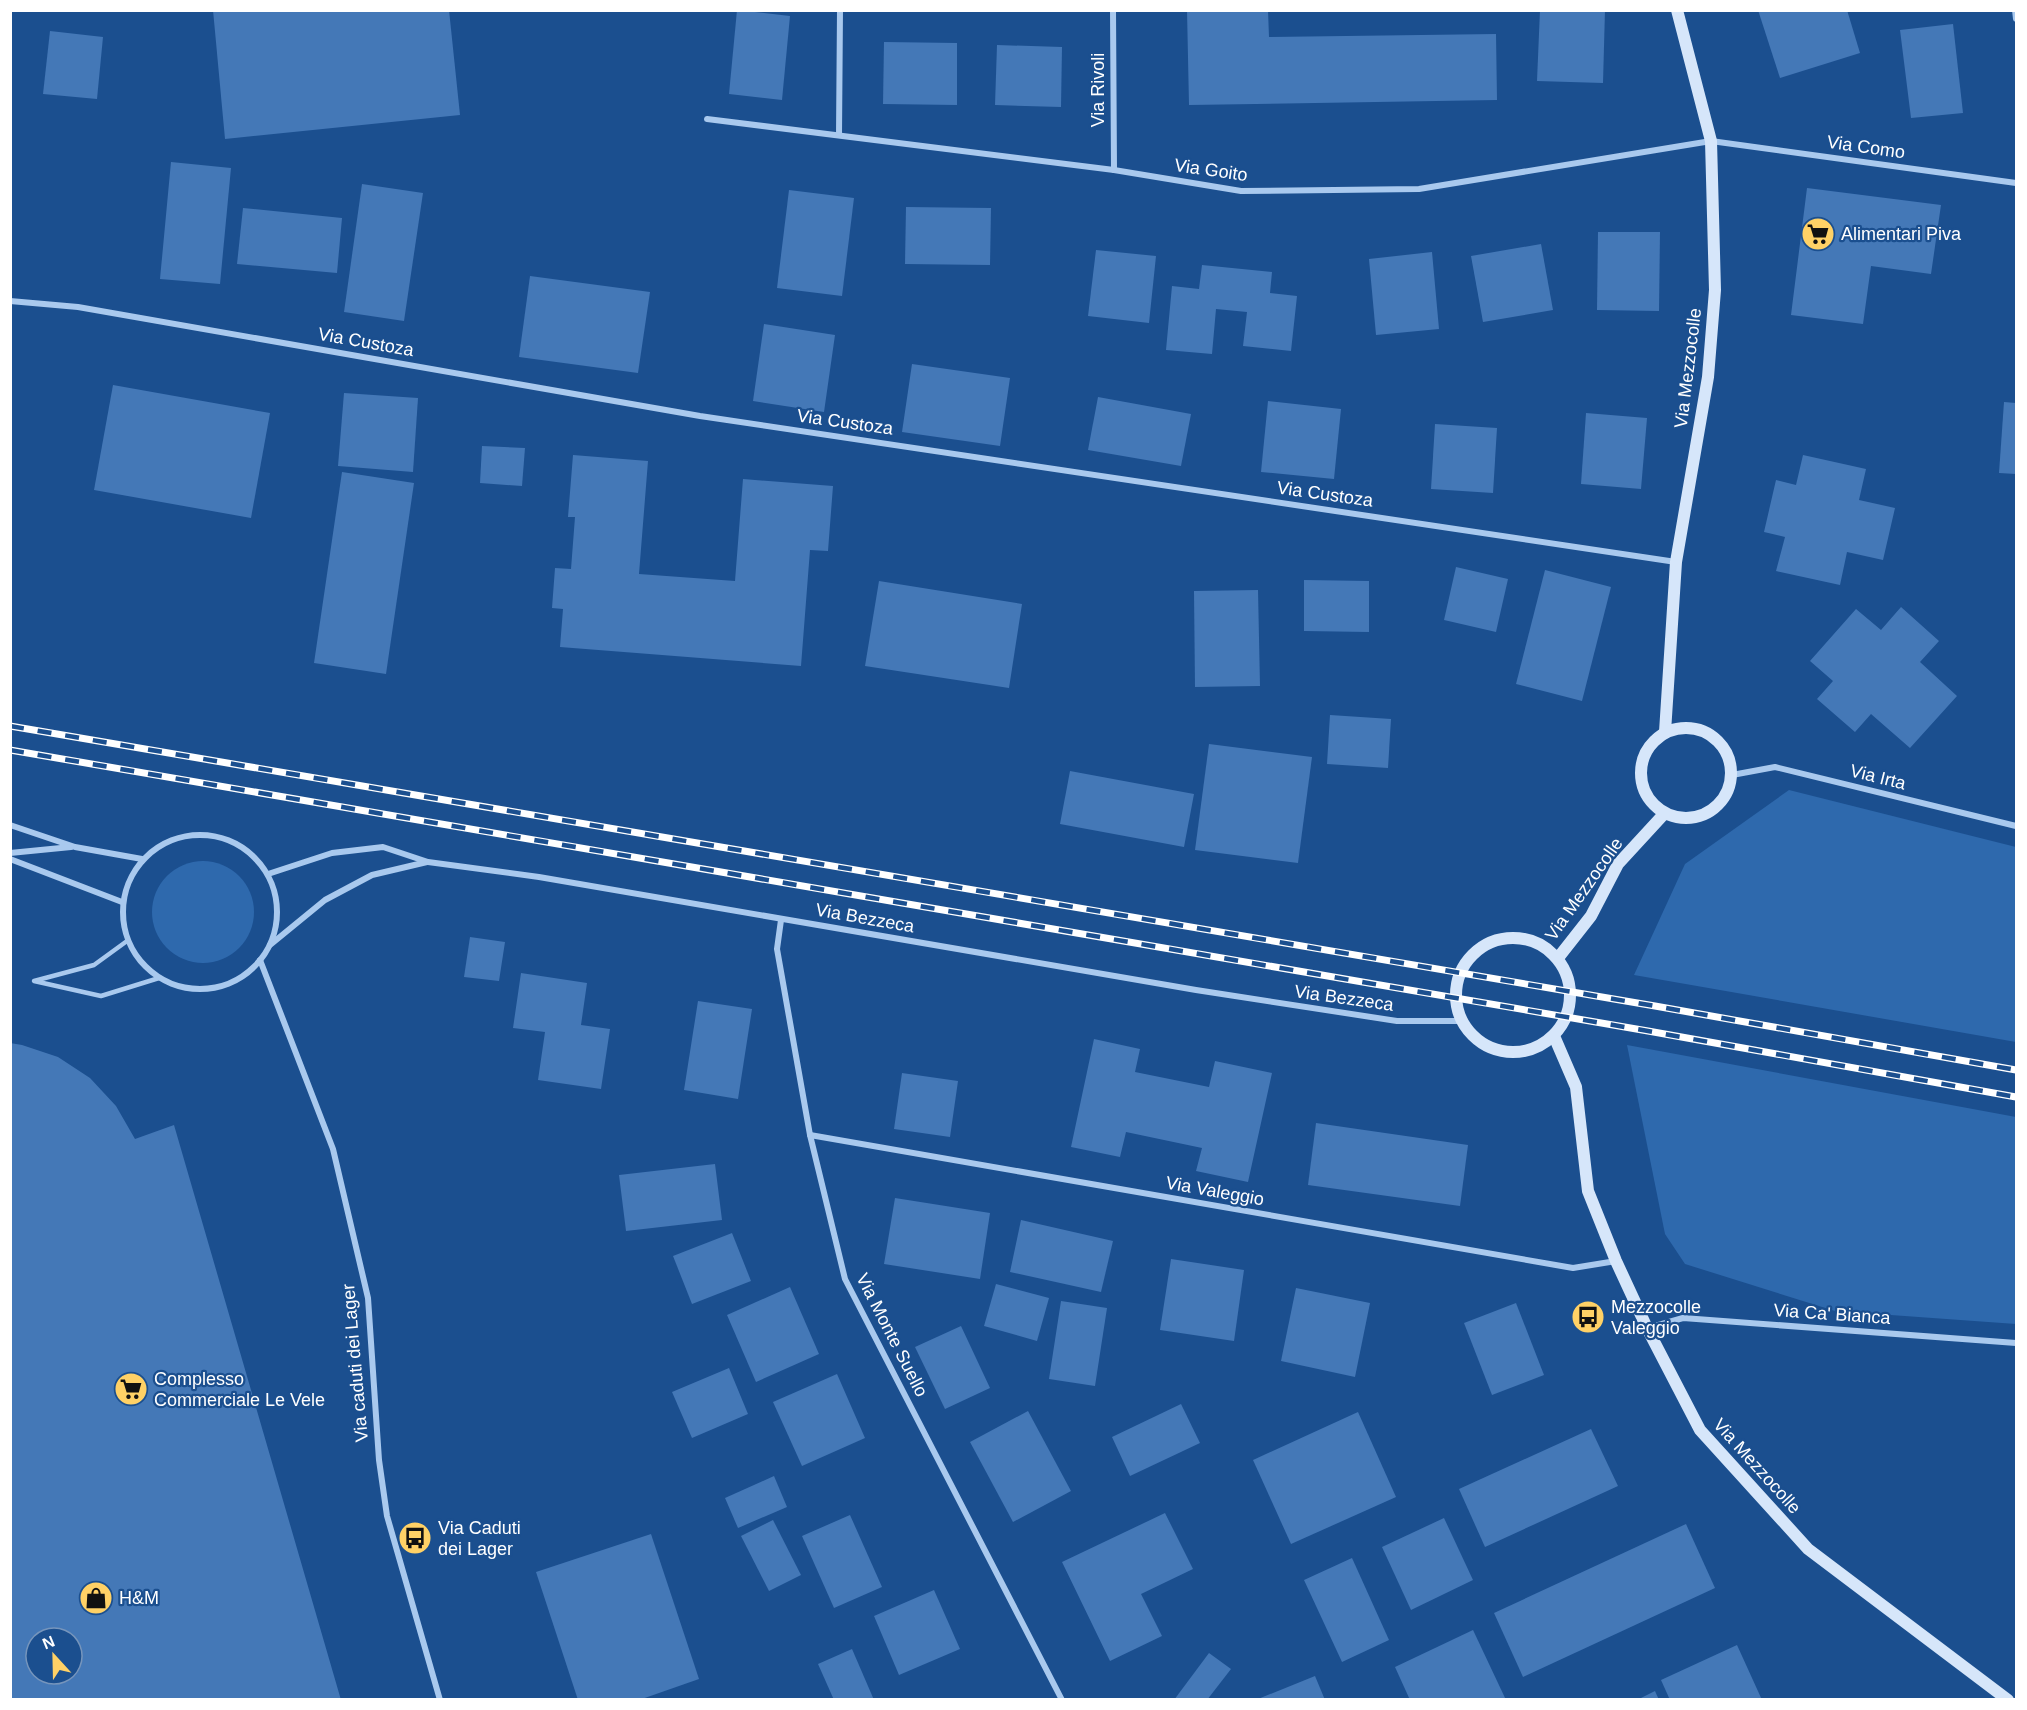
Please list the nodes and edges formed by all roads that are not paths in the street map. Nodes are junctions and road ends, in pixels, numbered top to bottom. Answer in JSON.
{"nodes":[{"id":1,"x":840,"y":10,"type":"edge"},
{"id":2,"x":1113,"y":10,"type":"edge"},
{"id":3,"x":1677,"y":10,"type":"edge"},
{"id":4,"x":2015,"y":10,"type":"edge"},
{"id":5,"x":2016,"y":19,"type":"edge"},
{"id":6,"x":707,"y":119,"type":"dead end"},
{"id":7,"x":839,"y":135,"type":"junction"},
{"id":8,"x":1711,"y":141,"type":"junction"},
{"id":9,"x":1114,"y":170,"type":"junction"},
{"id":10,"x":2016,"y":183,"type":"edge"},
{"id":11,"x":10,"y":301,"type":"edge"},
{"id":12,"x":1676,"y":562,"type":"junction"},
{"id":13,"x":1665,"y":732,"type":"junction"},
{"id":14,"x":1732,"y":775,"type":"junction"},
{"id":15,"x":1664,"y":814,"type":"junction"},
{"id":16,"x":10,"y":825,"type":"edge"},
{"id":17,"x":2016,"y":826,"type":"edge"},
{"id":18,"x":75,"y":847,"type":"junction"},
{"id":19,"x":10,"y":853,"type":"edge"},
{"id":20,"x":142,"y":859,"type":"junction"},
{"id":21,"x":10,"y":860,"type":"edge"},
{"id":22,"x":428,"y":862,"type":"junction"},
{"id":23,"x":268,"y":874,"type":"junction"},
{"id":24,"x":122,"y":902,"type":"junction"},
{"id":25,"x":781,"y":920,"type":"junction"},
{"id":26,"x":127,"y":941,"type":"junction"},
{"id":27,"x":270,"y":945,"type":"junction"},
{"id":28,"x":1558,"y":958,"type":"junction"},
{"id":29,"x":260,"y":960,"type":"junction"},
{"id":30,"x":159,"y":978,"type":"junction"},
{"id":31,"x":1461,"y":1021,"type":"junction"},
{"id":32,"x":1554,"y":1036,"type":"junction"},
{"id":33,"x":810,"y":1135,"type":"junction"},
{"id":34,"x":1616,"y":1261,"type":"junction"},
{"id":35,"x":1647,"y":1328,"type":"junction"},
{"id":36,"x":2016,"y":1343,"type":"edge"},
{"id":37,"x":440,"y":1700,"type":"edge"},
{"id":38,"x":1062,"y":1700,"type":"edge"},
{"id":39,"x":2008,"y":1700,"type":"edge"}],
"edges":[{"from":1,"to":7,"type":"street"},
{"from":2,"to":9,"type":"street","name":"Via Rivoli"},
{"from":3,"to":8,"type":"street","name":"Via Mezzocolle"},
{"from":4,"to":5,"type":"street"},
{"from":6,"to":7,"type":"street","name":"Via Goito"},
{"from":7,"to":9,"type":"street","name":"Via Goito"},
{"from":8,"to":9,"type":"street","name":"Via Goito"},
{"from":8,"to":10,"type":"street","name":"Via Como"},
{"from":8,"to":12,"type":"street","name":"Via Mezzocolle"},
{"from":11,"to":12,"type":"street","name":"Via Custoza"},
{"from":12,"to":13,"type":"street","name":"Via Mezzocolle"},
{"from":13,"to":14,"type":"street"},
{"from":13,"to":15,"type":"street"},
{"from":14,"to":15,"type":"street"},
{"from":14,"to":17,"type":"street","name":"Via Irta"},
{"from":15,"to":28,"type":"street","name":"Via Mezzocolle"},
{"from":16,"to":18,"type":"street"},
{"from":18,"to":19,"type":"street"},
{"from":18,"to":20,"type":"street"},
{"from":20,"to":23,"type":"street"},
{"from":20,"to":24,"type":"street"},
{"from":21,"to":24,"type":"street"},
{"from":22,"to":23,"type":"street","name":"Via Bezzeca"},
{"from":22,"to":25,"type":"street","name":"Via Bezzeca"},
{"from":22,"to":27,"type":"street"},
{"from":23,"to":27,"type":"street"},
{"from":24,"to":26,"type":"street"},
{"from":25,"to":31,"type":"street","name":"Via Bezzeca"},
{"from":25,"to":33,"type":"street","name":"Via Monte Suello"},
{"from":26,"to":30,"type":"street"},
{"from":26,"to":30,"type":"lane"},
{"from":27,"to":29,"type":"street"},
{"from":28,"to":31,"type":"street","name":"Via Mezzocolle"},
{"from":28,"to":32,"type":"street","name":"Via Mezzocolle"},
{"from":29,"to":30,"type":"street"},
{"from":29,"to":37,"type":"street","name":"Via caduti dei Lager"},
{"from":31,"to":32,"type":"street"},
{"from":32,"to":34,"type":"street","name":"Via Mezzocolle"},
{"from":33,"to":34,"type":"street","name":"Via Valeggio"},
{"from":33,"to":38,"type":"street","name":"Via Monte Suello"},
{"from":34,"to":35,"type":"street","name":"Via Mezzocolle"},
{"from":35,"to":36,"type":"street","name":"Via Ca' Bianca"},
{"from":35,"to":39,"type":"street","name":"Via Mezzocolle"}]}
